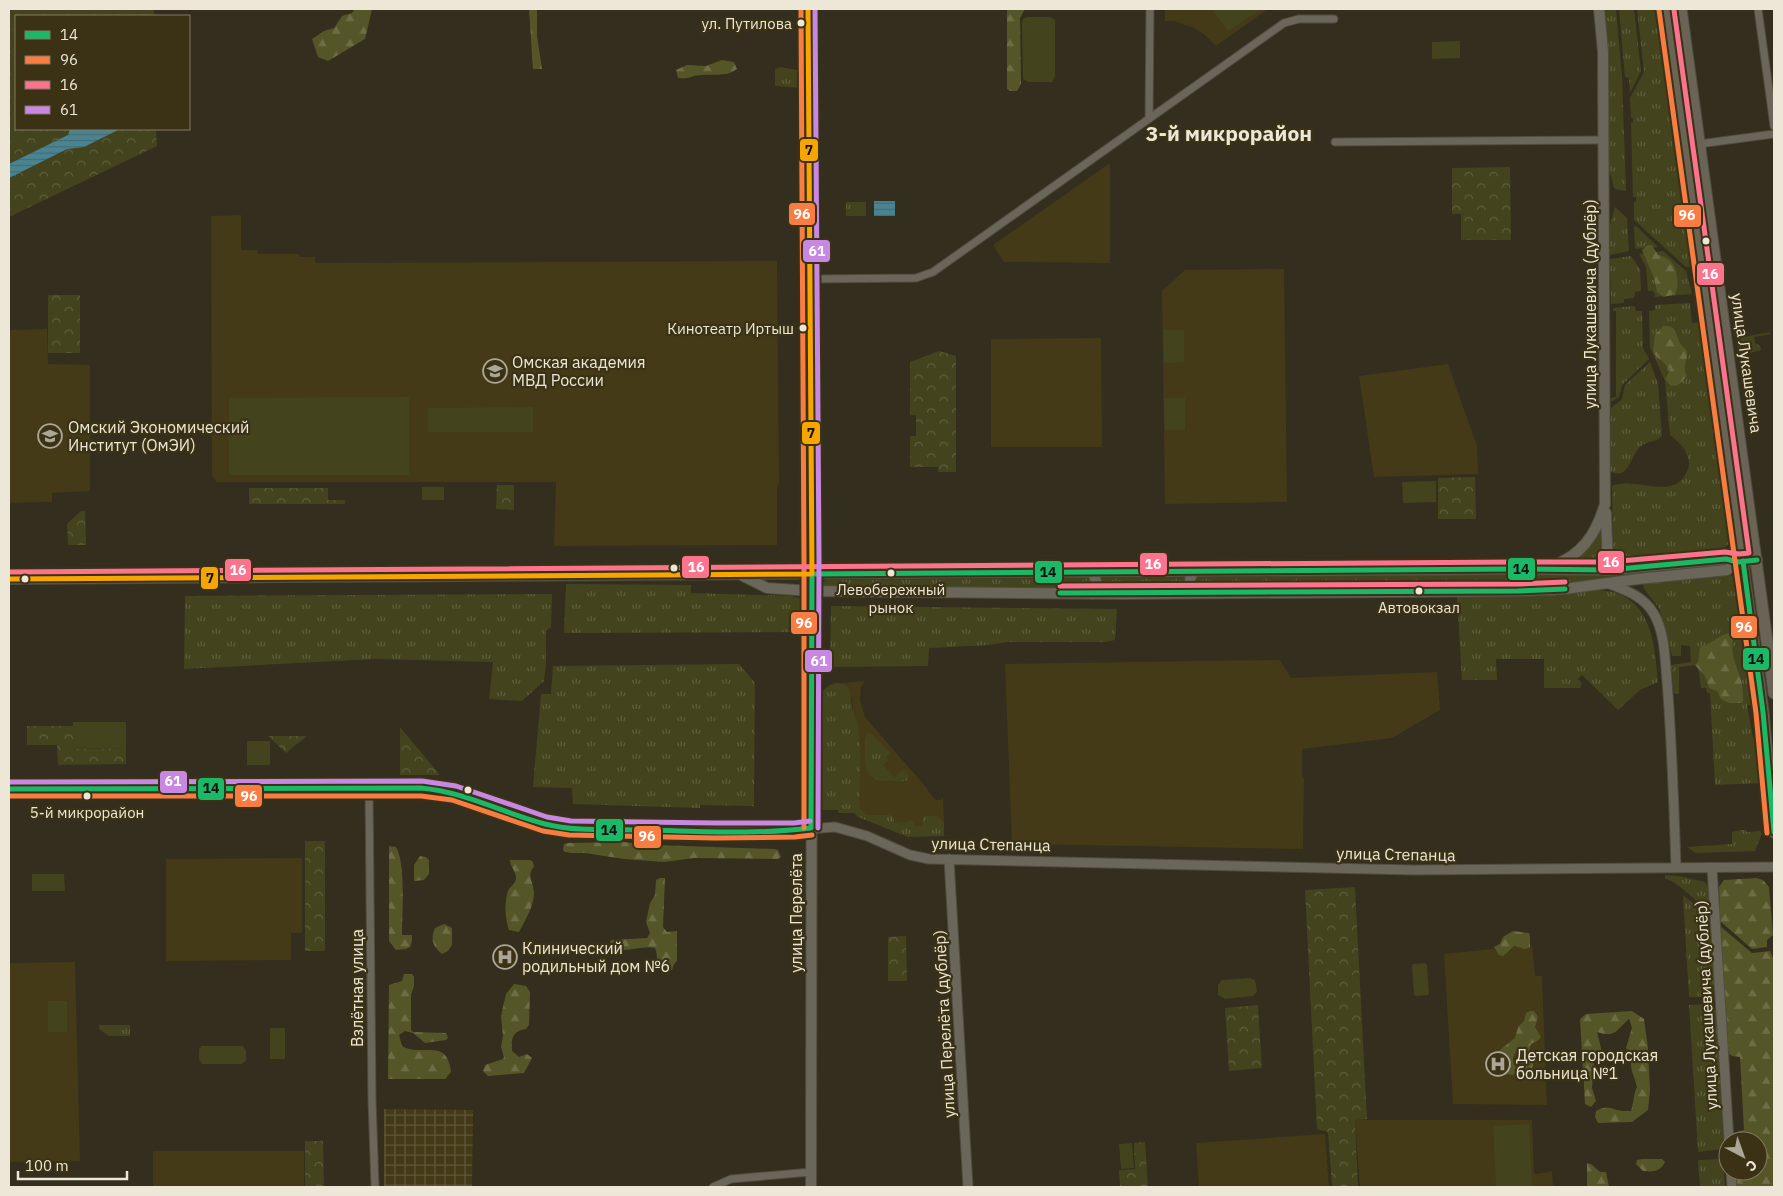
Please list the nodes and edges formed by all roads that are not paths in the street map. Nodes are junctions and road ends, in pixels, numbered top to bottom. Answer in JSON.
{"nodes":[{"id":1,"x":808,"y":9,"type":"edge"},
{"id":2,"x":1150,"y":9,"type":"edge"},
{"id":3,"x":1599,"y":9,"type":"edge"},
{"id":4,"x":1666,"y":9,"type":"edge"},
{"id":5,"x":1681,"y":9,"type":"edge"},
{"id":6,"x":1758,"y":9,"type":"edge"},
{"id":7,"x":1334,"y":19,"type":"dead end"},
{"id":8,"x":1149,"y":119,"type":"junction"},
{"id":9,"x":1774,"y":126,"type":"edge"},
{"id":10,"x":1774,"y":134,"type":"edge"},
{"id":11,"x":1604,"y":140,"type":"junction"},
{"id":12,"x":1335,"y":142,"type":"dead end"},
{"id":13,"x":1700,"y":144,"type":"junction"},
{"id":14,"x":1684,"y":146,"type":"junction"},
{"id":15,"x":809,"y":278,"type":"junction"},
{"id":16,"x":1606,"y":504,"type":"junction"},
{"id":17,"x":1757,"y":560,"type":"junction"},
{"id":18,"x":1740,"y":562,"type":"junction"},
{"id":19,"x":1518,"y":569,"type":"junction"},
{"id":20,"x":1543,"y":569,"type":"junction"},
{"id":21,"x":1608,"y":570,"type":"junction"},
{"id":22,"x":1194,"y":571,"type":"junction"},
{"id":23,"x":1092,"y":572,"type":"junction"},
{"id":24,"x":812,"y":574,"type":"junction"},
{"id":25,"x":741,"y":575,"type":"junction"},
{"id":26,"x":9,"y":579,"type":"edge"},
{"id":27,"x":1638,"y":579,"type":"junction"},
{"id":28,"x":1608,"y":583,"type":"junction"},
{"id":29,"x":812,"y":591,"type":"junction"},
{"id":30,"x":1518,"y":591,"type":"junction"},
{"id":31,"x":1194,"y":593,"type":"junction"},
{"id":32,"x":1092,"y":594,"type":"junction"},
{"id":33,"x":1640,"y":598,"type":"junction"},
{"id":34,"x":1774,"y":693,"type":"edge"},
{"id":35,"x":370,"y":788,"type":"junction"},
{"id":36,"x":9,"y":789,"type":"edge"},
{"id":37,"x":811,"y":828,"type":"junction"},
{"id":38,"x":1774,"y":832,"type":"edge"},
{"id":39,"x":949,"y":860,"type":"junction"},
{"id":40,"x":1774,"y":867,"type":"edge"},
{"id":41,"x":1676,"y":868,"type":"junction"},
{"id":42,"x":1712,"y":868,"type":"junction"},
{"id":43,"x":1728,"y":1131,"type":"edge"},
{"id":44,"x":811,"y":1172,"type":"junction"},
{"id":45,"x":375,"y":1187,"type":"edge"},
{"id":46,"x":713,"y":1187,"type":"edge"},
{"id":47,"x":811,"y":1187,"type":"edge"},
{"id":48,"x":968,"y":1187,"type":"edge"}],
"edges":[{"from":1,"to":15,"type":"main road","name":"улица Перелёта"},
{"from":2,"to":8,"type":"street"},
{"from":3,"to":11,"type":"main road","name":"улица Лукашевича (дублёр)"},
{"from":4,"to":14,"type":"main road","name":"улица Лукашевича"},
{"from":5,"to":13,"type":"main road","name":"улица Лукашевича"},
{"from":6,"to":9,"type":"street"},
{"from":7,"to":8,"type":"street"},
{"from":8,"to":15,"type":"street"},
{"from":10,"to":13,"type":"street"},
{"from":11,"to":12,"type":"street"},
{"from":11,"to":16,"type":"main road","name":"улица Лукашевича (дублёр)"},
{"from":13,"to":14,"type":"street"},
{"from":13,"to":17,"type":"main road","name":"улица Лукашевича"},
{"from":14,"to":18,"type":"main road","name":"улица Лукашевича"},
{"from":15,"to":24,"type":"main road","name":"улица Перелёта"},
{"from":16,"to":20,"type":"main road","name":"улица Лукашевича (дублёр)"},
{"from":16,"to":21,"type":"main road"},
{"from":17,"to":18,"type":"main road"},
{"from":17,"to":34,"type":"main road","name":"улица Лукашевича"},
{"from":18,"to":21,"type":"main road"},
{"from":18,"to":27,"type":"main road"},
{"from":18,"to":38,"type":"main road","name":"улица Лукашевича"},
{"from":19,"to":20,"type":"main road"},
{"from":19,"to":22,"type":"main road"},
{"from":19,"to":30,"type":"main road"},
{"from":20,"to":21,"type":"main road"},
{"from":22,"to":23,"type":"main road"},
{"from":22,"to":31,"type":"main road"},
{"from":23,"to":24,"type":"main road"},
{"from":23,"to":32,"type":"main road"},
{"from":24,"to":25,"type":"main road"},
{"from":24,"to":29,"type":"main road","name":"улица Перелёта"},
{"from":25,"to":26,"type":"main road"},
{"from":25,"to":29,"type":"main road"},
{"from":27,"to":28,"type":"main road"},
{"from":27,"to":33,"type":"street"},
{"from":28,"to":30,"type":"main road"},
{"from":28,"to":33,"type":"street"},
{"from":29,"to":32,"type":"main road"},
{"from":29,"to":37,"type":"main road","name":"улица Перелёта"},
{"from":30,"to":31,"type":"main road"},
{"from":31,"to":32,"type":"main road"},
{"from":33,"to":41,"type":"street"},
{"from":35,"to":36,"type":"street","name":"улица Степанца"},
{"from":35,"to":37,"type":"street","name":"улица Степанца"},
{"from":35,"to":45,"type":"street","name":"Взлётная улица"},
{"from":37,"to":39,"type":"street","name":"улица Степанца"},
{"from":37,"to":44,"type":"main road","name":"улица Перелёта"},
{"from":39,"to":41,"type":"street","name":"улица Степанца"},
{"from":39,"to":48,"type":"street","name":"улица Перелёта (дублёр)"},
{"from":40,"to":42,"type":"street","name":"улица Степанца"},
{"from":41,"to":42,"type":"street","name":"улица Степанца"},
{"from":42,"to":43,"type":"street","name":"улица Лукашевича (дублёр)"},
{"from":44,"to":46,"type":"street"},
{"from":44,"to":47,"type":"main road","name":"улица Перелёта"}]}
